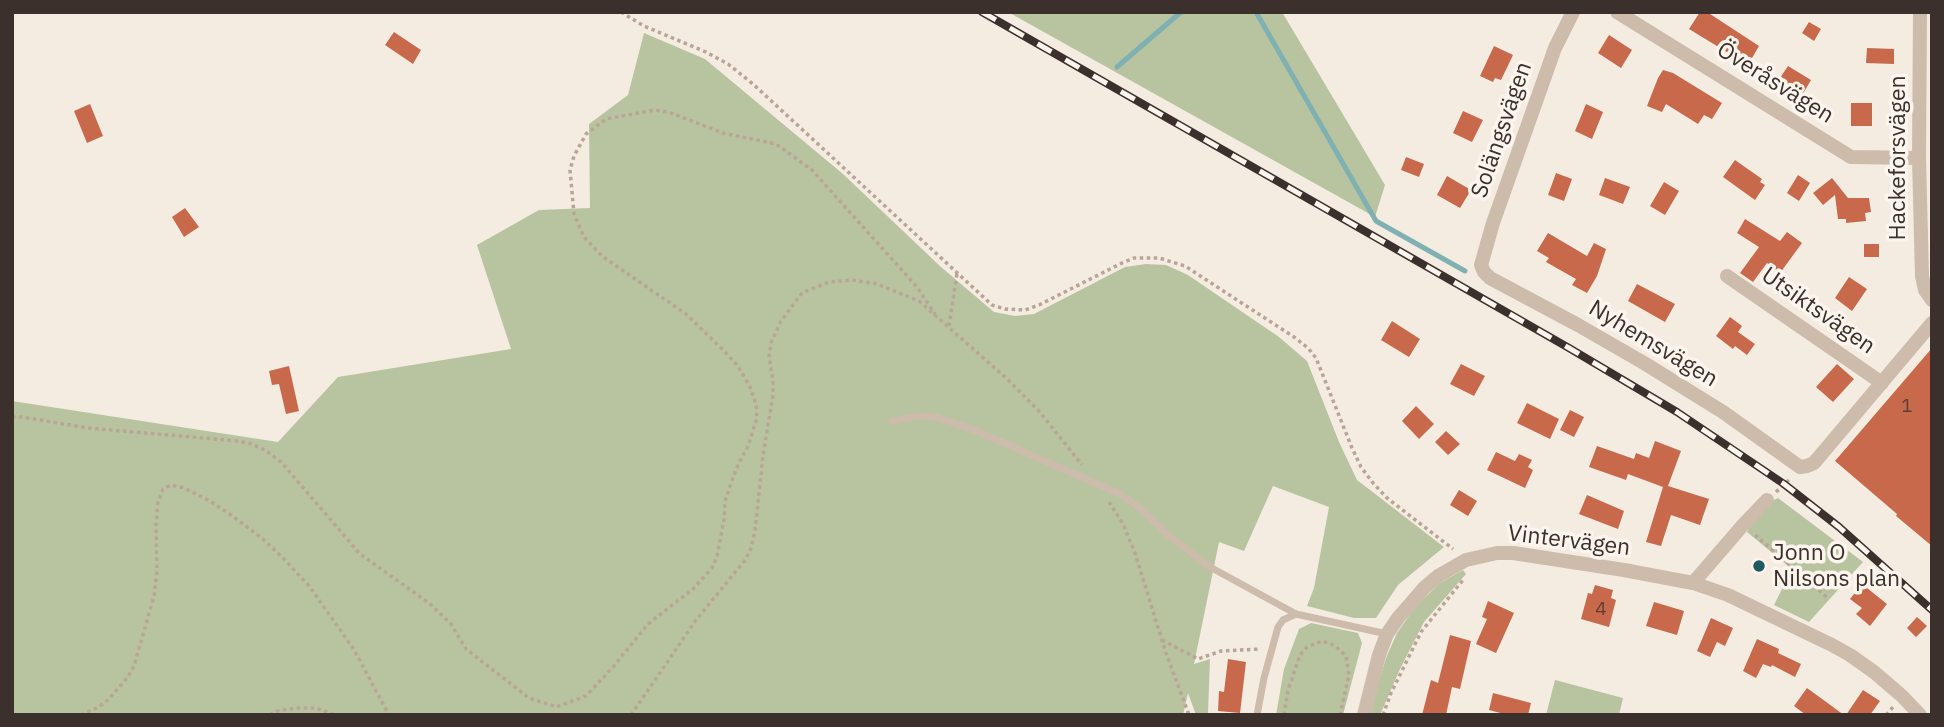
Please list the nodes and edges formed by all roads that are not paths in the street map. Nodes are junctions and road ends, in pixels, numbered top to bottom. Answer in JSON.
{"nodes":[{"id":1,"x":1573,"y":12,"type":"edge"},
{"id":2,"x":1617,"y":12,"type":"edge"},
{"id":3,"x":1920,"y":12,"type":"edge"},
{"id":4,"x":1919,"y":158,"type":"junction"},
{"id":5,"x":1481,"y":265,"type":"joint"},
{"id":6,"x":1727,"y":276,"type":"dead end"},
{"id":7,"x":1932,"y":300,"type":"edge"},
{"id":8,"x":1929,"y":332,"type":"edge"},
{"id":9,"x":1882,"y":383,"type":"junction"},
{"id":10,"x":892,"y":421,"type":"dead end"},
{"id":11,"x":1767,"y":500,"type":"road end"},
{"id":12,"x":1693,"y":583,"type":"junction"},
{"id":13,"x":1296,"y":614,"type":"junction"},
{"id":14,"x":1387,"y":634,"type":"junction"},
{"id":15,"x":1257,"y":715,"type":"edge"},
{"id":16,"x":1364,"y":715,"type":"edge"},
{"id":17,"x":1920,"y":715,"type":"edge"}],
"edges":[{"from":1,"to":5,"type":"street","name":"Solängsvägen"},
{"from":2,"to":4,"type":"street","name":"Överåsvägen"},
{"from":3,"to":4,"type":"street","name":"Hackeforsvägen"},
{"from":4,"to":7,"type":"street","name":"Hackeforsvägen"},
{"from":5,"to":9,"type":"street","name":"Nyhemsvägen"},
{"from":6,"to":9,"type":"street","name":"Utsiktsvägen"},
{"from":8,"to":9,"type":"street"},
{"from":10,"to":13,"type":"lane"},
{"from":11,"to":12,"type":"street"},
{"from":12,"to":14,"type":"street","name":"Vintervägen"},
{"from":12,"to":17,"type":"street","name":"Vintervägen"},
{"from":13,"to":14,"type":"lane"},
{"from":13,"to":15,"type":"lane"},
{"from":14,"to":16,"type":"street","name":"Vintervägen"}]}
